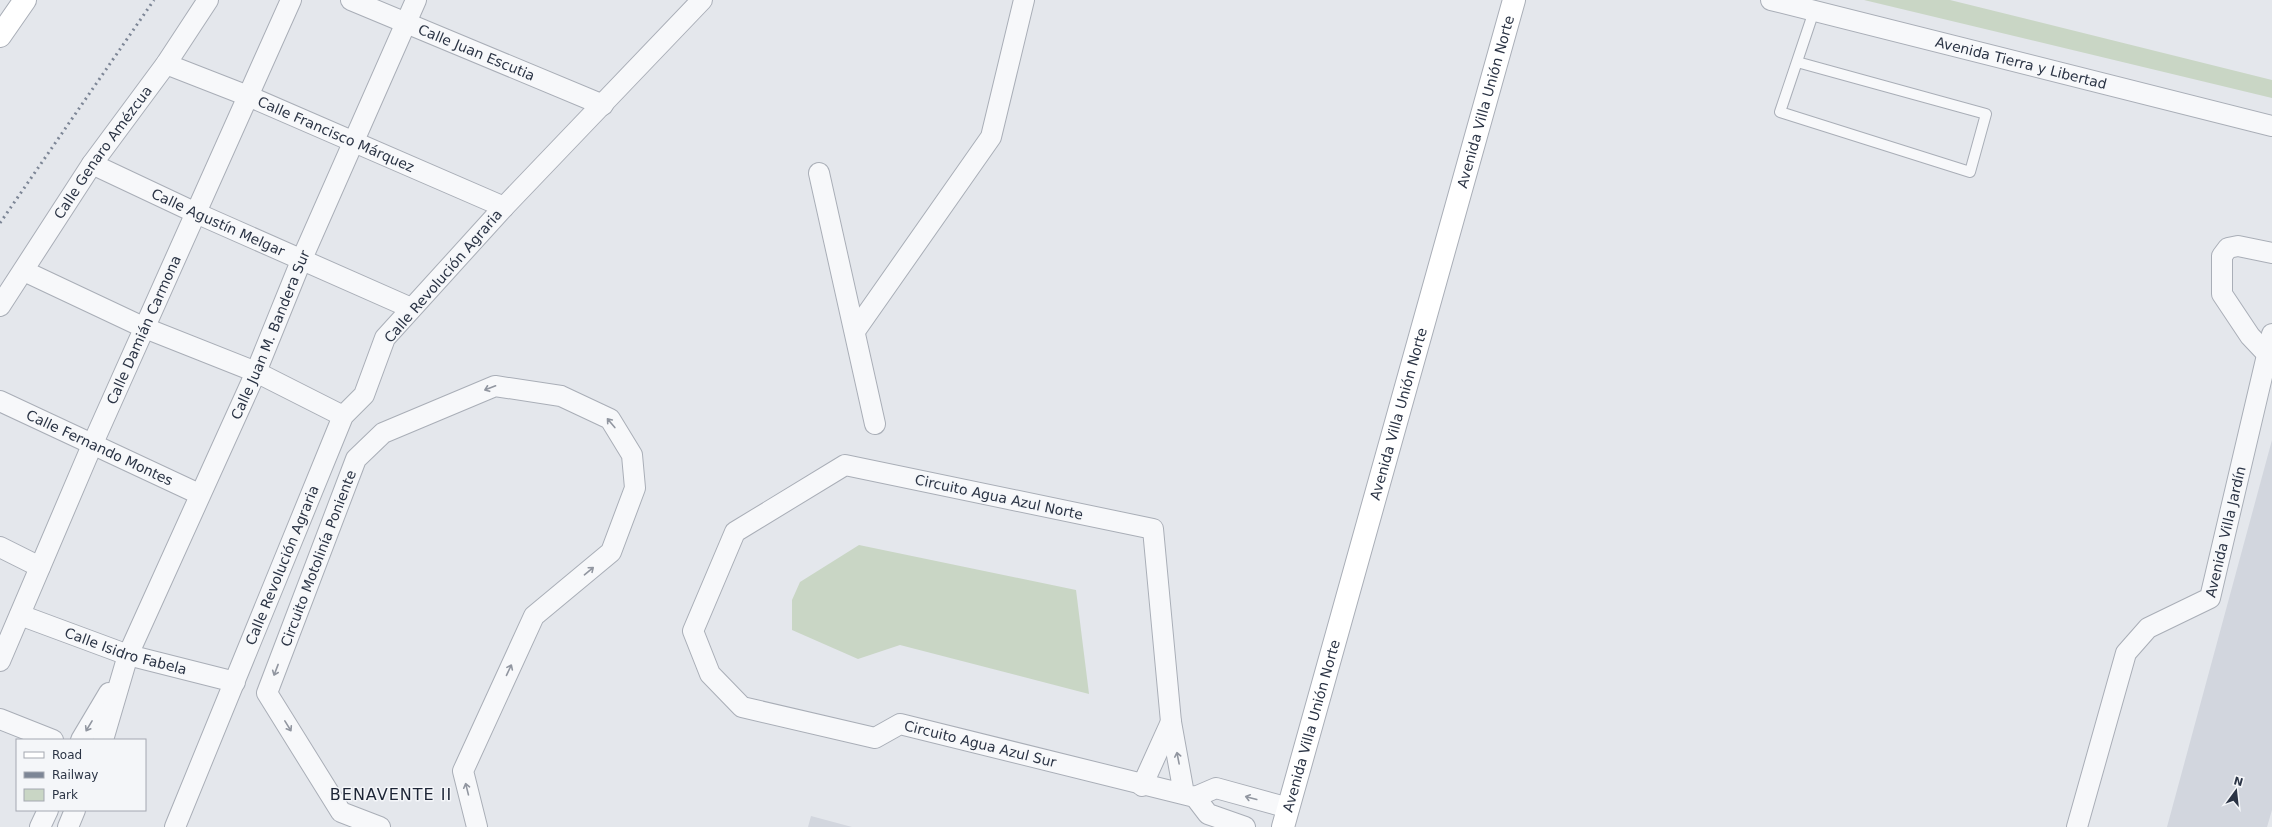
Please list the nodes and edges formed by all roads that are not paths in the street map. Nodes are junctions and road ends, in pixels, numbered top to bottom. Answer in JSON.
{"nodes":[{"id":1,"x":25,"y":0,"type":"edge"},
{"id":2,"x":208,"y":0,"type":"edge"},
{"id":3,"x":291,"y":0,"type":"edge"},
{"id":4,"x":351,"y":0,"type":"edge"},
{"id":5,"x":416,"y":0,"type":"edge"},
{"id":6,"x":1024,"y":0,"type":"edge"},
{"id":7,"x":1514,"y":0,"type":"edge"},
{"id":8,"x":1771,"y":0,"type":"edge"},
{"id":9,"x":692,"y":3,"type":"edge"},
{"id":10,"x":1814,"y":11,"type":"junction"},
{"id":11,"x":405,"y":24,"type":"junction"},
{"id":12,"x":0,"y":36,"type":"edge"},
{"id":13,"x":1797,"y":62,"type":"junction"},
{"id":14,"x":166,"y":64,"type":"junction"},
{"id":15,"x":248,"y":96,"type":"junction"},
{"id":16,"x":602,"y":105,"type":"junction"},
{"id":17,"x":2272,"y":126,"type":"edge"},
{"id":18,"x":353,"y":143,"type":"junction"},
{"id":19,"x":92,"y":164,"type":"junction"},
{"id":20,"x":819,"y":173,"type":"dead end"},
{"id":21,"x":504,"y":207,"type":"junction"},
{"id":22,"x":196,"y":213,"type":"junction"},
{"id":23,"x":2272,"y":253,"type":"edge"},
{"id":24,"x":301,"y":261,"type":"junction"},
{"id":25,"x":24,"y":271,"type":"junction"},
{"id":26,"x":0,"y":306,"type":"edge"},
{"id":27,"x":411,"y":308,"type":"junction"},
{"id":28,"x":145,"y":328,"type":"junction"},
{"id":29,"x":855,"y":331,"type":"junction"},
{"id":30,"x":2272,"y":334,"type":"edge"},
{"id":31,"x":2267,"y":354,"type":"junction"},
{"id":32,"x":256,"y":372,"type":"junction"},
{"id":33,"x":0,"y":401,"type":"edge"},
{"id":34,"x":343,"y":416,"type":"junction"},
{"id":35,"x":875,"y":424,"type":"dead end"},
{"id":36,"x":93,"y":443,"type":"junction"},
{"id":37,"x":200,"y":494,"type":"junction"},
{"id":38,"x":0,"y":547,"type":"edge"},
{"id":39,"x":40,"y":567,"type":"junction"},
{"id":40,"x":20,"y":615,"type":"junction"},
{"id":41,"x":0,"y":662,"type":"edge"},
{"id":42,"x":126,"y":662,"type":"junction"},
{"id":43,"x":710,"y":674,"type":"joint"},
{"id":44,"x":235,"y":682,"type":"junction"},
{"id":45,"x":0,"y":720,"type":"edge"},
{"id":46,"x":1171,"y":722,"type":"junction"},
{"id":47,"x":50,"y":739,"type":"edge"},
{"id":48,"x":82,"y":739,"type":"edge"},
{"id":49,"x":103,"y":739,"type":"edge"},
{"id":50,"x":1142,"y":786,"type":"junction"},
{"id":51,"x":1216,"y":788,"type":"junction"},
{"id":52,"x":1190,"y":796,"type":"junction"},
{"id":53,"x":48,"y":811,"type":"edge"},
{"id":54,"x":75,"y":811,"type":"edge"},
{"id":55,"x":1286,"y":817,"type":"edge"},
{"id":56,"x":1207,"y":821,"type":"edge"},
{"id":57,"x":40,"y":827,"type":"edge"},
{"id":58,"x":68,"y":827,"type":"edge"},
{"id":59,"x":176,"y":827,"type":"edge"},
{"id":60,"x":380,"y":827,"type":"edge"},
{"id":61,"x":476,"y":827,"type":"edge"},
{"id":62,"x":1245,"y":827,"type":"edge"},
{"id":63,"x":2077,"y":827,"type":"edge"}],
"edges":[{"from":1,"to":12,"type":"main road"},
{"from":2,"to":14,"type":"street","name":"Calle Genaro Amézcua"},
{"from":3,"to":15,"type":"street","name":"Calle Damián Carmona"},
{"from":4,"to":11,"type":"street","name":"Calle Juan Escutia"},
{"from":5,"to":11,"type":"street","name":"Calle Juan M. Bandera Sur"},
{"from":6,"to":29,"type":"street"},
{"from":7,"to":55,"type":"main road","name":"Avenida Villa Unión Norte"},
{"from":8,"to":10,"type":"street","name":"Avenida Tierra y Libertad"},
{"from":9,"to":16,"type":"street","name":"Calle Revolución Agraria"},
{"from":10,"to":13,"type":"lane"},
{"from":10,"to":17,"type":"street","name":"Avenida Tierra y Libertad"},
{"from":11,"to":16,"type":"street","name":"Calle Juan Escutia"},
{"from":11,"to":18,"type":"street","name":"Calle Juan M. Bandera Sur"},
{"from":13,"to":13,"type":"lane"},
{"from":14,"to":15,"type":"street","name":"Calle Francisco Márquez"},
{"from":14,"to":19,"type":"street","name":"Calle Genaro Amézcua"},
{"from":15,"to":18,"type":"street","name":"Calle Francisco Márquez"},
{"from":15,"to":22,"type":"street","name":"Calle Damián Carmona"},
{"from":16,"to":21,"type":"street","name":"Calle Revolución Agraria"},
{"from":18,"to":21,"type":"street","name":"Calle Francisco Márquez"},
{"from":18,"to":24,"type":"street","name":"Calle Juan M. Bandera Sur"},
{"from":19,"to":22,"type":"street","name":"Calle Agustín Melgar"},
{"from":19,"to":25,"type":"street","name":"Calle Genaro Amézcua"},
{"from":20,"to":29,"type":"street"},
{"from":21,"to":27,"type":"street","name":"Calle Revolución Agraria"},
{"from":22,"to":24,"type":"street","name":"Calle Agustín Melgar"},
{"from":22,"to":28,"type":"street","name":"Calle Damián Carmona"},
{"from":23,"to":31,"type":"street"},
{"from":24,"to":27,"type":"street","name":"Calle Agustín Melgar"},
{"from":24,"to":32,"type":"street","name":"Calle Juan M. Bandera Sur"},
{"from":25,"to":26,"type":"street","name":"Calle Genaro Amézcua"},
{"from":25,"to":28,"type":"street"},
{"from":27,"to":34,"type":"street","name":"Calle Revolución Agraria"},
{"from":28,"to":32,"type":"street"},
{"from":28,"to":36,"type":"street","name":"Calle Damián Carmona"},
{"from":29,"to":35,"type":"street"},
{"from":30,"to":31,"type":"street","name":"Avenida Villa Jardín"},
{"from":31,"to":63,"type":"street","name":"Avenida Villa Jardín"},
{"from":32,"to":34,"type":"street"},
{"from":32,"to":37,"type":"street","name":"Calle Juan M. Bandera Sur"},
{"from":33,"to":36,"type":"street","name":"Calle Fernando Montes"},
{"from":34,"to":44,"type":"street","name":"Calle Revolución Agraria"},
{"from":36,"to":37,"type":"street","name":"Calle Fernando Montes"},
{"from":36,"to":39,"type":"street","name":"Calle Damián Carmona"},
{"from":37,"to":42,"type":"street","name":"Calle Juan M. Bandera Sur"},
{"from":38,"to":39,"type":"street"},
{"from":39,"to":40,"type":"street","name":"Calle Damián Carmona"},
{"from":40,"to":41,"type":"street","name":"Calle Damián Carmona"},
{"from":40,"to":42,"type":"street","name":"Calle Isidro Fabela"},
{"from":42,"to":44,"type":"street","name":"Calle Isidro Fabela"},
{"from":42,"to":48,"type":"street","name":"Calle Juan M. Bandera Sur","one_way":true},
{"from":42,"to":49,"type":"street","name":"Calle Juan M. Bandera Sur"},
{"from":43,"to":46,"type":"street","name":"Circuito Agua Azul Norte"},
{"from":43,"to":50,"type":"street","name":"Circuito Agua Azul Sur"},
{"from":44,"to":59,"type":"street","name":"Calle Revolución Agraria"},
{"from":45,"to":47,"type":"street"},
{"from":46,"to":50,"type":"street"},
{"from":52,"to":46,"type":"street","one_way":true},
{"from":50,"to":52,"type":"street","name":"Circuito Agua Azul Sur"},
{"from":51,"to":52,"type":"street"},
{"from":55,"to":51,"type":"street","one_way":true},
{"from":51,"to":56,"type":"street"},
{"from":52,"to":56,"type":"street"},
{"from":53,"to":57,"type":"street"},
{"from":54,"to":58,"type":"street"},
{"from":56,"to":62,"type":"street"},
{"from":61,"to":60,"type":"street","name":"Circuito Motolinía Poniente","one_way":true}]}
